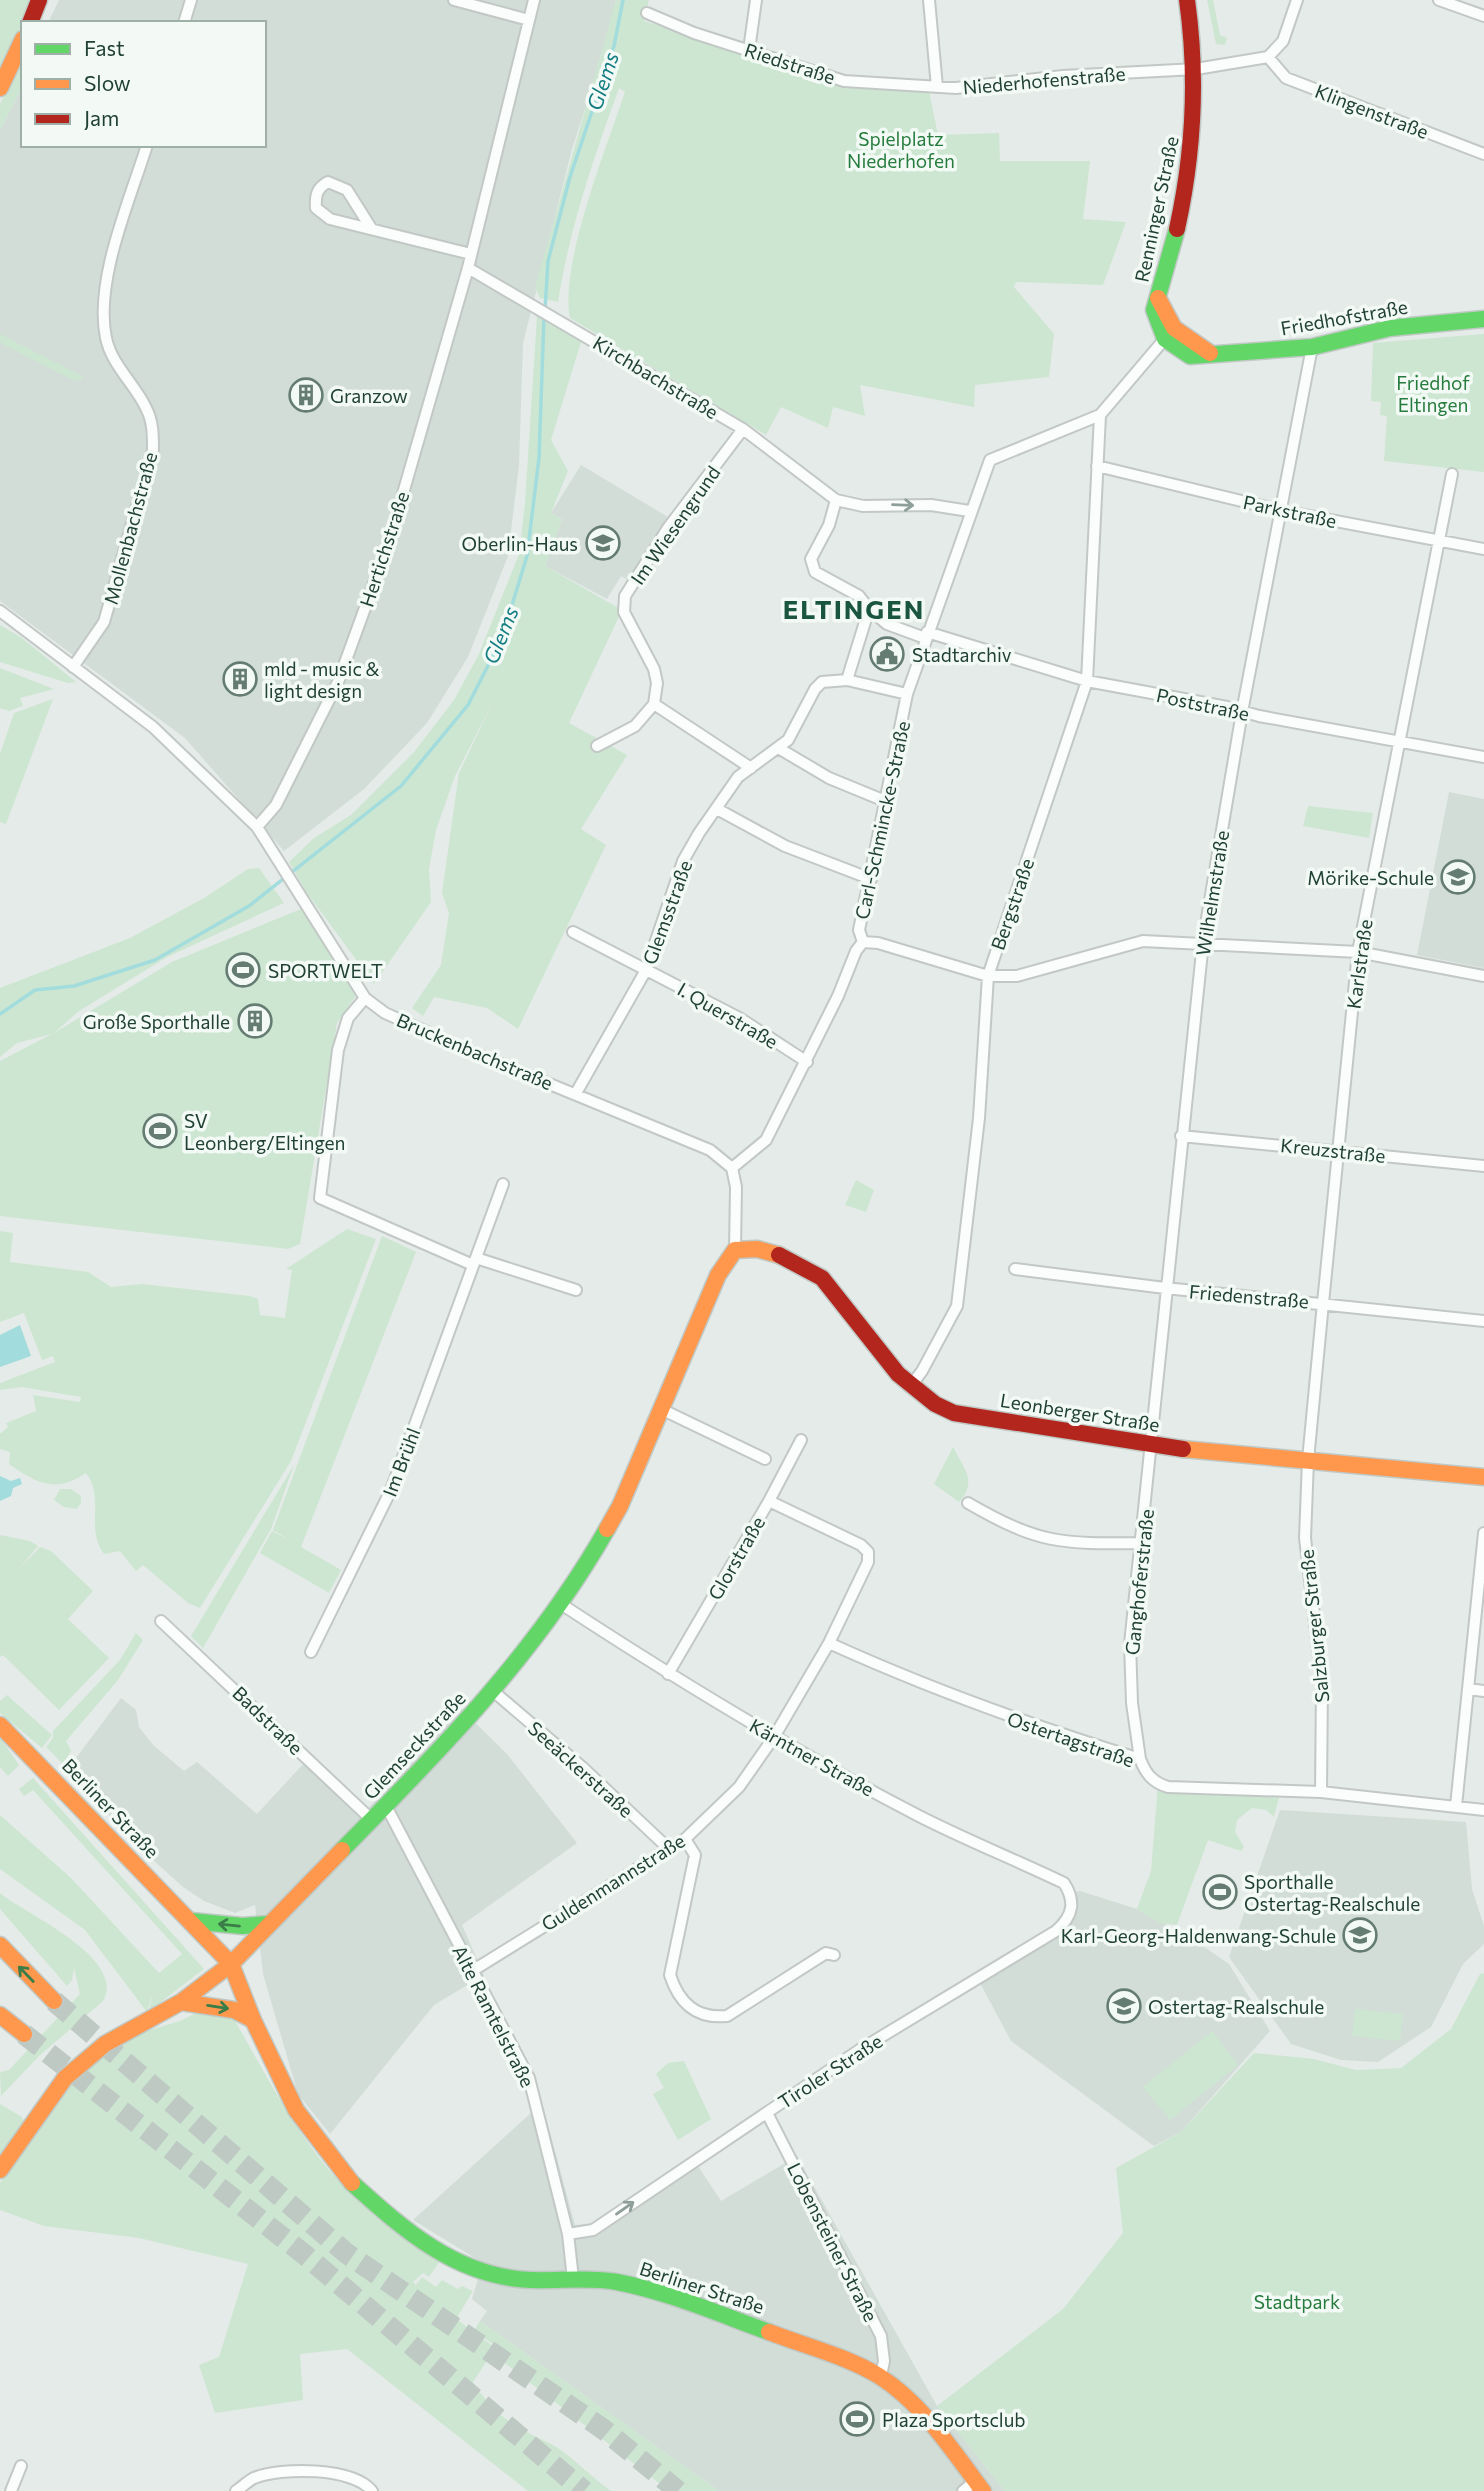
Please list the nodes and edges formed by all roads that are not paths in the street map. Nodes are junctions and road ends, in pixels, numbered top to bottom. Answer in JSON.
{"nodes":[{"id":1,"x":39,"y":0,"type":"edge"},
{"id":2,"x":191,"y":0,"type":"edge"},
{"id":3,"x":454,"y":0,"type":"edge"},
{"id":4,"x":534,"y":0,"type":"edge"},
{"id":5,"x":756,"y":0,"type":"edge"},
{"id":6,"x":929,"y":0,"type":"edge"},
{"id":7,"x":1187,"y":0,"type":"edge"},
{"id":8,"x":1297,"y":0,"type":"edge"},
{"id":9,"x":1439,"y":0,"type":"edge"},
{"id":10,"x":647,"y":13,"type":"dead end"},
{"id":11,"x":1484,"y":16,"type":"edge"},
{"id":12,"x":529,"y":20,"type":"junction"},
{"id":13,"x":31,"y":21,"type":"edge"},
{"id":14,"x":185,"y":21,"type":"edge"},
{"id":15,"x":21,"y":43,"type":"edge"},
{"id":16,"x":749,"y":50,"type":"junction"},
{"id":17,"x":1268,"y":57,"type":"junction"},
{"id":18,"x":1196,"y":69,"type":"junction"},
{"id":19,"x":937,"y":87,"type":"junction"},
{"id":20,"x":0,"y":88,"type":"edge"},
{"id":21,"x":146,"y":147,"type":"edge"},
{"id":22,"x":1484,"y":154,"type":"edge"},
{"id":23,"x":371,"y":228,"type":"junction"},
{"id":24,"x":471,"y":254,"type":"junction"},
{"id":25,"x":468,"y":268,"type":"junction"},
{"id":26,"x":1484,"y":319,"type":"edge"},
{"id":27,"x":1169,"y":333,"type":"junction"},
{"id":28,"x":1312,"y":347,"type":"junction"},
{"id":29,"x":1100,"y":415,"type":"junction"},
{"id":30,"x":743,"y":429,"type":"junction"},
{"id":31,"x":1097,"y":466,"type":"junction"},
{"id":32,"x":1452,"y":474,"type":"dead end"},
{"id":33,"x":836,"y":500,"type":"junction"},
{"id":34,"x":970,"y":511,"type":"junction"},
{"id":35,"x":1283,"y":511,"type":"junction"},
{"id":36,"x":1438,"y":541,"type":"junction"},
{"id":37,"x":1484,"y":549,"type":"edge"},
{"id":38,"x":869,"y":609,"type":"junction"},
{"id":39,"x":0,"y":611,"type":"edge"},
{"id":40,"x":926,"y":635,"type":"junction"},
{"id":41,"x":73,"y":667,"type":"junction"},
{"id":42,"x":847,"y":680,"type":"junction"},
{"id":43,"x":1087,"y":681,"type":"junction"},
{"id":44,"x":908,"y":694,"type":"junction"},
{"id":45,"x":654,"y":704,"type":"junction"},
{"id":46,"x":1242,"y":712,"type":"junction"},
{"id":47,"x":1398,"y":743,"type":"junction"},
{"id":48,"x":597,"y":746,"type":"dead end"},
{"id":49,"x":780,"y":749,"type":"junction"},
{"id":50,"x":1484,"y":757,"type":"edge"},
{"id":51,"x":751,"y":768,"type":"junction"},
{"id":52,"x":885,"y":801,"type":"junction"},
{"id":53,"x":717,"y":809,"type":"junction"},
{"id":54,"x":257,"y":827,"type":"junction"},
{"id":55,"x":871,"y":879,"type":"junction"},
{"id":56,"x":573,"y":932,"type":"dead end"},
{"id":57,"x":863,"y":942,"type":"junction"},
{"id":58,"x":1203,"y":942,"type":"junction"},
{"id":59,"x":1358,"y":952,"type":"junction"},
{"id":60,"x":646,"y":970,"type":"junction"},
{"id":61,"x":988,"y":976,"type":"junction"},
{"id":62,"x":1484,"y":976,"type":"edge"},
{"id":63,"x":365,"y":998,"type":"junction"},
{"id":64,"x":807,"y":1062,"type":"junction"},
{"id":65,"x":576,"y":1093,"type":"junction"},
{"id":66,"x":1181,"y":1136,"type":"junction"},
{"id":67,"x":1338,"y":1151,"type":"junction"},
{"id":68,"x":1484,"y":1166,"type":"edge"},
{"id":69,"x":732,"y":1168,"type":"junction"},
{"id":70,"x":503,"y":1184,"type":"dead end"},
{"id":71,"x":735,"y":1250,"type":"junction"},
{"id":72,"x":475,"y":1261,"type":"junction"},
{"id":73,"x":1014,"y":1269,"type":"dead end"},
{"id":74,"x":1165,"y":1288,"type":"junction"},
{"id":75,"x":576,"y":1290,"type":"dead end"},
{"id":76,"x":1323,"y":1303,"type":"junction"},
{"id":77,"x":1484,"y":1321,"type":"edge"},
{"id":78,"x":910,"y":1387,"type":"junction"},
{"id":79,"x":663,"y":1410,"type":"junction"},
{"id":80,"x":801,"y":1440,"type":"dead end"},
{"id":81,"x":1153,"y":1446,"type":"junction"},
{"id":82,"x":765,"y":1459,"type":"dead end"},
{"id":83,"x":1308,"y":1460,"type":"junction"},
{"id":84,"x":1484,"y":1477,"type":"edge"},
{"id":85,"x":769,"y":1501,"type":"junction"},
{"id":86,"x":968,"y":1503,"type":"dead end"},
{"id":87,"x":1484,"y":1533,"type":"edge"},
{"id":88,"x":1142,"y":1543,"type":"junction"},
{"id":89,"x":1482,"y":1573,"type":"edge"},
{"id":90,"x":561,"y":1604,"type":"junction"},
{"id":91,"x":161,"y":1621,"type":"dead end"},
{"id":92,"x":829,"y":1643,"type":"junction"},
{"id":93,"x":311,"y":1652,"type":"dead end"},
{"id":94,"x":667,"y":1674,"type":"junction"},
{"id":95,"x":1468,"y":1689,"type":"junction"},
{"id":96,"x":493,"y":1691,"type":"junction"},
{"id":97,"x":1484,"y":1691,"type":"edge"},
{"id":98,"x":0,"y":1725,"type":"edge"},
{"id":99,"x":774,"y":1737,"type":"junction"},
{"id":100,"x":1140,"y":1759,"type":"junction"},
{"id":101,"x":1321,"y":1792,"type":"junction"},
{"id":102,"x":386,"y":1806,"type":"junction"},
{"id":103,"x":1456,"y":1806,"type":"junction"},
{"id":104,"x":1484,"y":1810,"type":"edge"},
{"id":105,"x":372,"y":1820,"type":"junction"},
{"id":106,"x":685,"y":1839,"type":"junction"},
{"id":107,"x":668,"y":1848,"type":"junction"},
{"id":108,"x":1071,"y":1893,"type":"joint"},
{"id":109,"x":191,"y":1921,"type":"junction"},
{"id":110,"x":268,"y":1924,"type":"junction"},
{"id":111,"x":0,"y":1945,"type":"edge"},
{"id":112,"x":834,"y":1955,"type":"dead end"},
{"id":113,"x":231,"y":1964,"type":"junction"},
{"id":114,"x":472,"y":1971,"type":"junction"},
{"id":115,"x":54,"y":2001,"type":"tunnel mouth"},
{"id":116,"x":181,"y":2002,"type":"junction"},
{"id":117,"x":0,"y":2015,"type":"edge"},
{"id":118,"x":253,"y":2020,"type":"junction"},
{"id":119,"x":24,"y":2034,"type":"tunnel mouth"},
{"id":120,"x":766,"y":2113,"type":"junction"},
{"id":121,"x":0,"y":2170,"type":"edge"},
{"id":122,"x":568,"y":2234,"type":"junction"},
{"id":123,"x":573,"y":2280,"type":"junction"},
{"id":124,"x":881,"y":2376,"type":"junction"},
{"id":125,"x":21,"y":2466,"type":"dead end"},
{"id":126,"x":974,"y":2488,"type":"edge"},
{"id":127,"x":11,"y":2491,"type":"edge"},
{"id":128,"x":236,"y":2491,"type":"edge"},
{"id":129,"x":372,"y":2491,"type":"edge"}],
"edges":[{"from":1,"to":13,"type":"main road"},
{"from":2,"to":14,"type":"street"},
{"from":3,"to":12,"type":"street"},
{"from":4,"to":12,"type":"street","name":"Hertichstraße"},
{"from":5,"to":16,"type":"street"},
{"from":6,"to":19,"type":"street","name":"Niederhofenstraße"},
{"from":7,"to":18,"type":"main road","name":"Renninger Straße"},
{"from":8,"to":17,"type":"street"},
{"from":9,"to":11,"type":"street"},
{"from":10,"to":16,"type":"street","name":"Riedstraße"},
{"from":12,"to":24,"type":"street","name":"Hertichstraße"},
{"from":15,"to":20,"type":"main road"},
{"from":16,"to":19,"type":"street","name":"Riedstraße"},
{"from":17,"to":18,"type":"street","name":"Niederhofenstraße"},
{"from":17,"to":22,"type":"street","name":"Klingenstraße"},
{"from":18,"to":19,"type":"street","name":"Niederhofenstraße"},
{"from":18,"to":27,"type":"main road","name":"Renninger Straße"},
{"from":21,"to":41,"type":"street","name":"Mollenbachstraße"},
{"from":23,"to":23,"type":"street"},
{"from":23,"to":24,"type":"street"},
{"from":24,"to":25,"type":"street","name":"Hertichstraße"},
{"from":25,"to":30,"type":"street","name":"Kirchbachstraße"},
{"from":25,"to":54,"type":"street","name":"Hertichstraße"},
{"from":26,"to":28,"type":"main road","name":"Friedhofstraße"},
{"from":27,"to":28,"type":"main road","name":"Friedhofstraße"},
{"from":27,"to":29,"type":"street"},
{"from":28,"to":35,"type":"street","name":"Wilhelmstraße"},
{"from":29,"to":31,"type":"street","name":"Bergstraße"},
{"from":29,"to":34,"type":"street","name":"Carl-Schmincke-Straße"},
{"from":30,"to":33,"type":"street","name":"Kirchbachstraße"},
{"from":30,"to":45,"type":"street","name":"Im Wiesengrund"},
{"from":31,"to":35,"type":"street","name":"Parkstraße"},
{"from":31,"to":43,"type":"street","name":"Bergstraße"},
{"from":32,"to":36,"type":"street","name":"Karlstraße"},
{"from":33,"to":34,"type":"street","name":"Kirchbachstraße","one_way":true},
{"from":33,"to":38,"type":"street","name":"Poststraße"},
{"from":34,"to":40,"type":"street","name":"Carl-Schmincke-Straße"},
{"from":35,"to":36,"type":"street","name":"Parkstraße"},
{"from":35,"to":46,"type":"street","name":"Wilhelmstraße"},
{"from":36,"to":37,"type":"street","name":"Parkstraße"},
{"from":36,"to":47,"type":"street","name":"Karlstraße"},
{"from":38,"to":40,"type":"street","name":"Poststraße"},
{"from":38,"to":42,"type":"street"},
{"from":39,"to":41,"type":"street","name":"Bruckenbachstraße"},
{"from":40,"to":43,"type":"street","name":"Poststraße"},
{"from":40,"to":44,"type":"street","name":"Carl-Schmincke-Straße"},
{"from":41,"to":54,"type":"street","name":"Bruckenbachstraße"},
{"from":42,"to":44,"type":"street","name":"Glemsstraße"},
{"from":42,"to":49,"type":"street","name":"Glemsstraße"},
{"from":43,"to":46,"type":"street","name":"Poststraße"},
{"from":43,"to":61,"type":"street","name":"Bergstraße"},
{"from":44,"to":52,"type":"street","name":"Carl-Schmincke-Straße"},
{"from":45,"to":48,"type":"street"},
{"from":45,"to":51,"type":"street"},
{"from":46,"to":47,"type":"street","name":"Poststraße"},
{"from":46,"to":58,"type":"street","name":"Wilhelmstraße"},
{"from":47,"to":50,"type":"street","name":"Poststraße"},
{"from":47,"to":59,"type":"street","name":"Karlstraße"},
{"from":49,"to":51,"type":"street","name":"Glemsstraße"},
{"from":49,"to":52,"type":"street"},
{"from":51,"to":53,"type":"street","name":"Glemsstraße"},
{"from":52,"to":55,"type":"street","name":"Carl-Schmincke-Straße"},
{"from":53,"to":55,"type":"street"},
{"from":53,"to":60,"type":"street","name":"Glemsstraße"},
{"from":54,"to":63,"type":"street","name":"Bruckenbachstraße"},
{"from":55,"to":57,"type":"street","name":"Carl-Schmincke-Straße"},
{"from":56,"to":60,"type":"street","name":"I. Querstraße"},
{"from":57,"to":61,"type":"street"},
{"from":57,"to":64,"type":"street","name":"Carl-Schmincke-Straße"},
{"from":58,"to":59,"type":"street"},
{"from":58,"to":61,"type":"street"},
{"from":58,"to":66,"type":"street","name":"Wilhelmstraße"},
{"from":59,"to":62,"type":"street"},
{"from":59,"to":67,"type":"street","name":"Karlstraße"},
{"from":60,"to":64,"type":"street","name":"I. Querstraße"},
{"from":60,"to":65,"type":"street","name":"Glemsstraße"},
{"from":61,"to":78,"type":"street","name":"Bergstraße"},
{"from":63,"to":65,"type":"street","name":"Bruckenbachstraße"},
{"from":63,"to":72,"type":"street"},
{"from":64,"to":69,"type":"street","name":"Carl-Schmincke-Straße"},
{"from":65,"to":69,"type":"street","name":"Bruckenbachstraße"},
{"from":66,"to":67,"type":"street","name":"Kreuzstraße"},
{"from":66,"to":74,"type":"street","name":"Wilhelmstraße"},
{"from":67,"to":68,"type":"street","name":"Kreuzstraße"},
{"from":67,"to":76,"type":"street","name":"Karlstraße"},
{"from":69,"to":71,"type":"street"},
{"from":70,"to":72,"type":"street","name":"Im Brühl"},
{"from":71,"to":78,"type":"main road","name":"Leonberger Straße"},
{"from":71,"to":79,"type":"main road","name":"Glemseckstraße"},
{"from":72,"to":75,"type":"street"},
{"from":72,"to":93,"type":"street","name":"Im Brühl"},
{"from":73,"to":74,"type":"street","name":"Friedenstraße"},
{"from":74,"to":76,"type":"street","name":"Friedenstraße"},
{"from":74,"to":81,"type":"street","name":"Wilhelmstraße"},
{"from":76,"to":77,"type":"street","name":"Friedenstraße"},
{"from":76,"to":83,"type":"street","name":"Karlstraße"},
{"from":78,"to":81,"type":"main road","name":"Leonberger Straße"},
{"from":79,"to":82,"type":"street"},
{"from":79,"to":90,"type":"main road","name":"Glemseckstraße"},
{"from":80,"to":85,"type":"street","name":"Glorstraße"},
{"from":81,"to":83,"type":"main road","name":"Leonberger Straße"},
{"from":81,"to":88,"type":"street","name":"Ganghoferstraße"},
{"from":83,"to":84,"type":"main road","name":"Leonberger Straße"},
{"from":83,"to":101,"type":"street","name":"Salzburger Straße"},
{"from":85,"to":92,"type":"street","name":"Guldenmannstraße"},
{"from":85,"to":94,"type":"street","name":"Glorstraße"},
{"from":86,"to":88,"type":"street"},
{"from":87,"to":89,"type":"street"},
{"from":88,"to":100,"type":"street","name":"Ganghoferstraße"},
{"from":89,"to":95,"type":"street"},
{"from":90,"to":94,"type":"street","name":"Kärntner Straße"},
{"from":90,"to":96,"type":"main road","name":"Glemseckstraße"},
{"from":91,"to":105,"type":"street","name":"Badstraße"},
{"from":92,"to":99,"type":"street","name":"Guldenmannstraße"},
{"from":92,"to":100,"type":"street","name":"Ostertagstraße"},
{"from":94,"to":99,"type":"street","name":"Kärntner Straße"},
{"from":95,"to":97,"type":"street"},
{"from":95,"to":103,"type":"street"},
{"from":96,"to":102,"type":"main road","name":"Glemseckstraße"},
{"from":96,"to":107,"type":"street","name":"Seeäckerstraße"},
{"from":98,"to":109,"type":"main road","name":"Berliner Straße"},
{"from":99,"to":106,"type":"street","name":"Guldenmannstraße"},
{"from":99,"to":108,"type":"street","name":"Kärntner Straße"},
{"from":100,"to":101,"type":"street","name":"Ostertagstraße"},
{"from":101,"to":103,"type":"street","name":"Ostertagstraße"},
{"from":102,"to":105,"type":"main road","name":"Glemseckstraße"},
{"from":102,"to":114,"type":"street","name":"Alte Ramtelstraße"},
{"from":103,"to":104,"type":"street","name":"Ostertagstraße"},
{"from":105,"to":110,"type":"main road","name":"Glemseckstraße"},
{"from":106,"to":107,"type":"street","name":"Guldenmannstraße"},
{"from":106,"to":112,"type":"street"},
{"from":107,"to":114,"type":"street","name":"Guldenmannstraße"},
{"from":108,"to":120,"type":"street","name":"Tiroler Straße"},
{"from":110,"to":109,"type":"main road","one_way":true},
{"from":109,"to":113,"type":"main road","name":"Berliner Straße"},
{"from":110,"to":113,"type":"main road","name":"Glemseckstraße"},
{"from":115,"to":111,"type":"main road","one_way":true},
{"from":113,"to":116,"type":"main road","name":"Glemseckstraße"},
{"from":113,"to":118,"type":"main road","name":"Berliner Straße"},
{"from":114,"to":122,"type":"street","name":"Alte Ramtelstraße"},
{"from":116,"to":118,"type":"main road","one_way":true},
{"from":116,"to":121,"type":"main road","name":"Glemseckstraße"},
{"from":117,"to":119,"type":"main road"},
{"from":118,"to":123,"type":"main road","name":"Berliner Straße"},
{"from":122,"to":120,"type":"street","name":"Tiroler Straße","one_way":true},
{"from":120,"to":124,"type":"street","name":"Lobensteiner Straße"},
{"from":122,"to":123,"type":"street","name":"Alte Ramtelstraße"},
{"from":123,"to":124,"type":"main road","name":"Berliner Straße"},
{"from":124,"to":126,"type":"main road","name":"Berliner Straße"},
{"from":125,"to":127,"type":"street"},
{"from":128,"to":129,"type":"street"}]}
